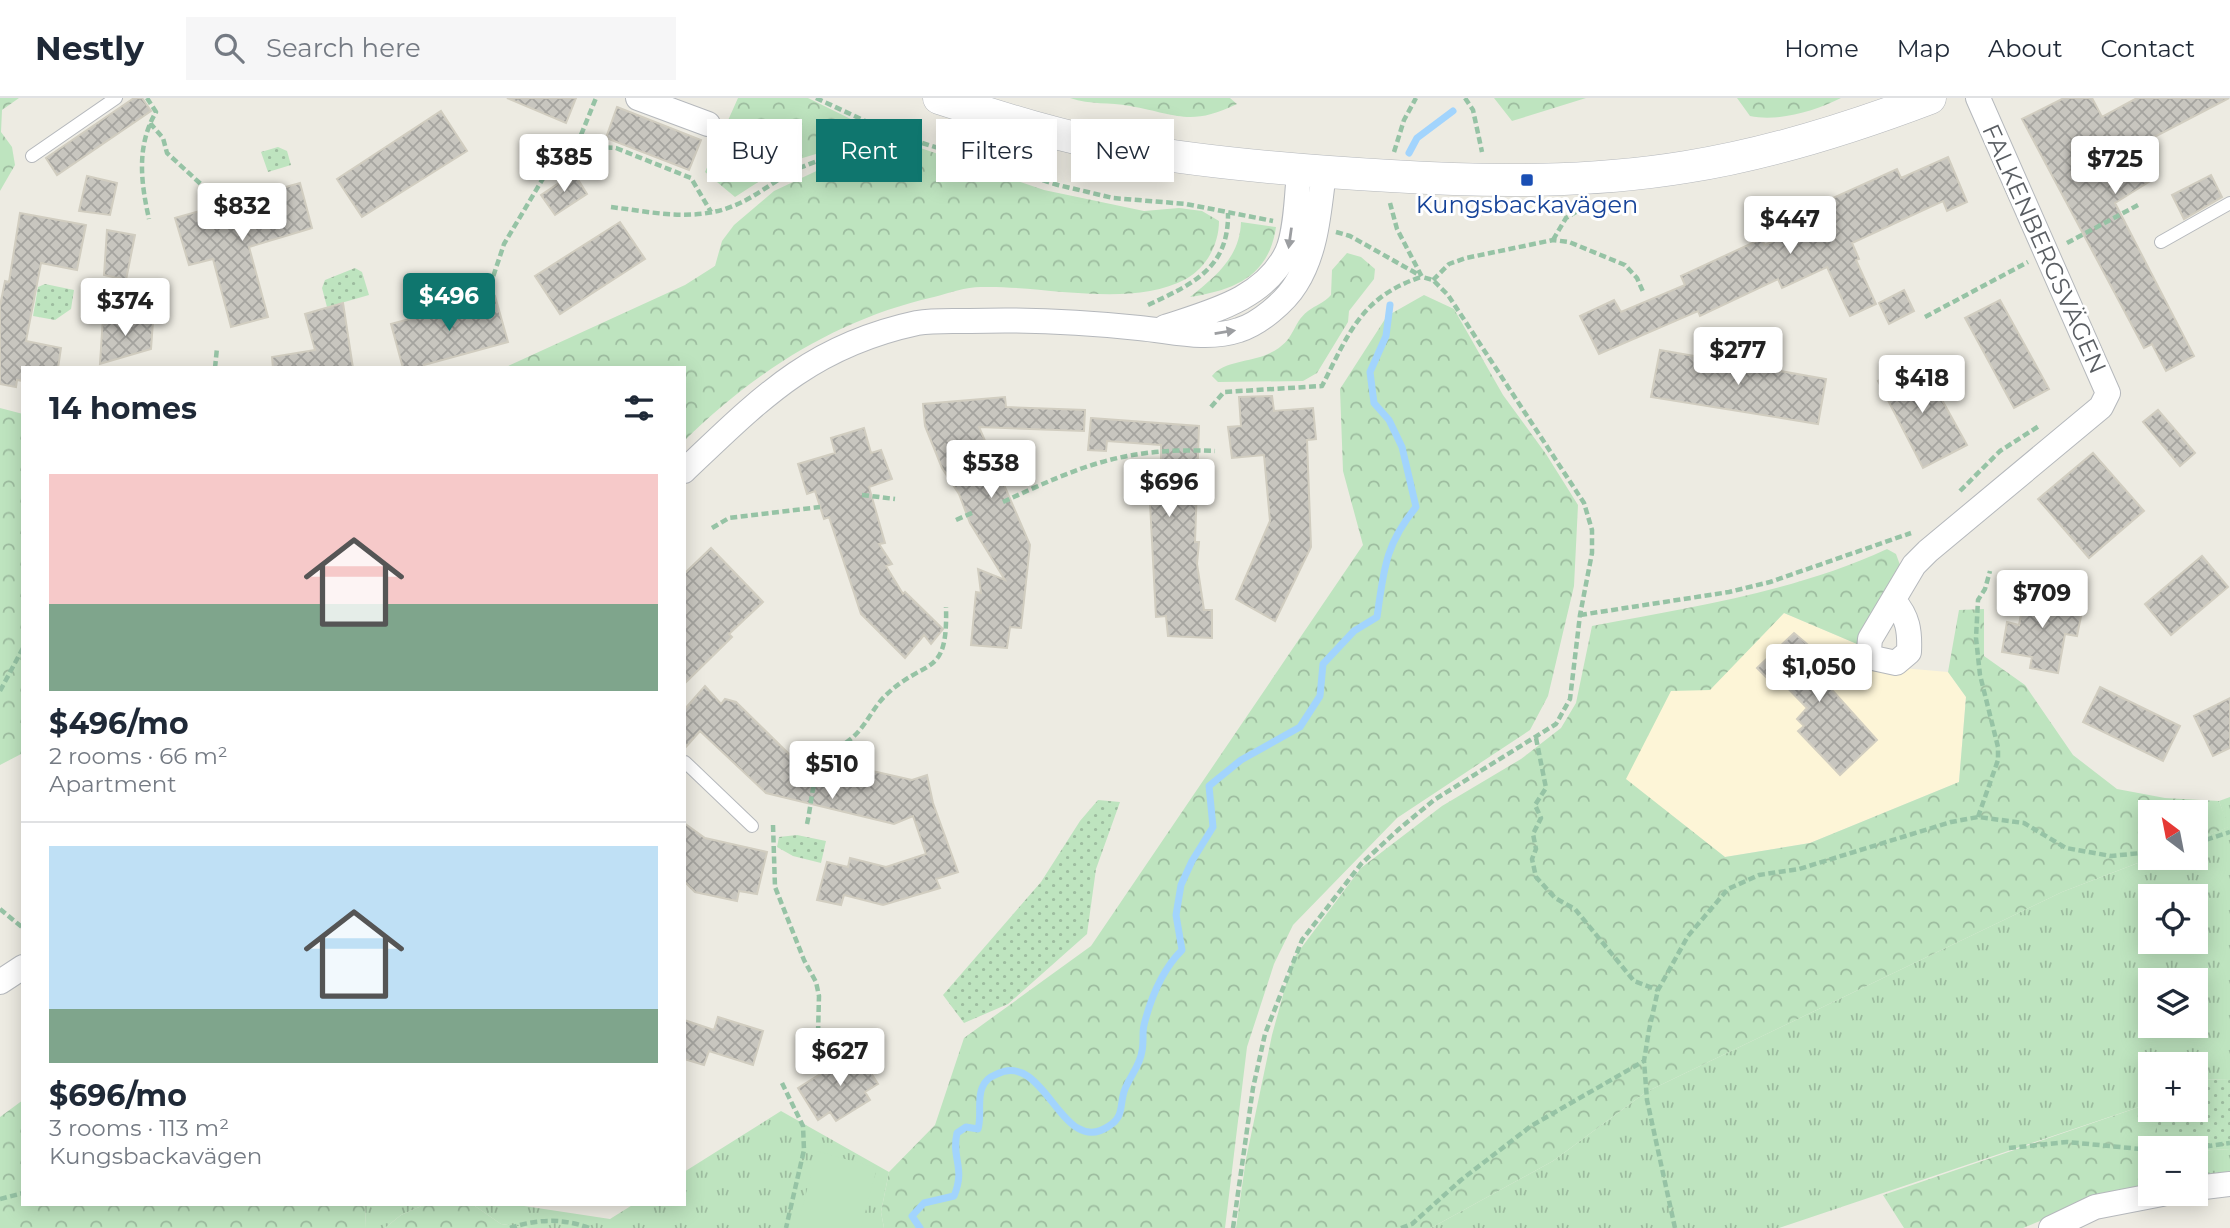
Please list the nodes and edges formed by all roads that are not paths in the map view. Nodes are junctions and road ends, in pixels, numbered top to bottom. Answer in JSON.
{"nodes":[{"id":1,"x":116,"y":98,"type":"edge"},
{"id":2,"x":638,"y":98,"type":"edge"},
{"id":3,"x":939,"y":98,"type":"edge"},
{"id":4,"x":1930,"y":98,"type":"edge"},
{"id":5,"x":1978,"y":98,"type":"edge"},
{"id":6,"x":707,"y":124,"type":"edge"},
{"id":7,"x":32,"y":156,"type":"dead end"},
{"id":8,"x":1311,"y":171,"type":"junction"},
{"id":9,"x":2230,"y":203,"type":"edge"},
{"id":10,"x":2161,"y":242,"type":"dead end"},
{"id":11,"x":686,"y":469,"type":"edge"},
{"id":12,"x":1894,"y":601,"type":"dead end"},
{"id":13,"x":686,"y":763,"type":"edge"},
{"id":14,"x":752,"y":826,"type":"dead end"},
{"id":15,"x":21,"y":968,"type":"edge"},
{"id":16,"x":0,"y":982,"type":"edge"},
{"id":17,"x":2230,"y":1184,"type":"edge"},
{"id":18,"x":2208,"y":1187,"type":"edge"},
{"id":19,"x":2138,"y":1199,"type":"edge"},
{"id":20,"x":2051,"y":1228,"type":"edge"}],
"edges":[{"from":1,"to":7,"type":"lane"},
{"from":2,"to":6,"type":"street"},
{"from":3,"to":8,"type":"street"},
{"from":4,"to":8,"type":"street"},
{"from":5,"to":12,"type":"street","name":"FALKENBERGSVÄGEN"},
{"from":8,"to":11,"type":"street"},
{"from":9,"to":10,"type":"lane"},
{"from":13,"to":14,"type":"lane"},
{"from":15,"to":16,"type":"street"},
{"from":17,"to":18,"type":"street"},
{"from":19,"to":20,"type":"street"}]}
